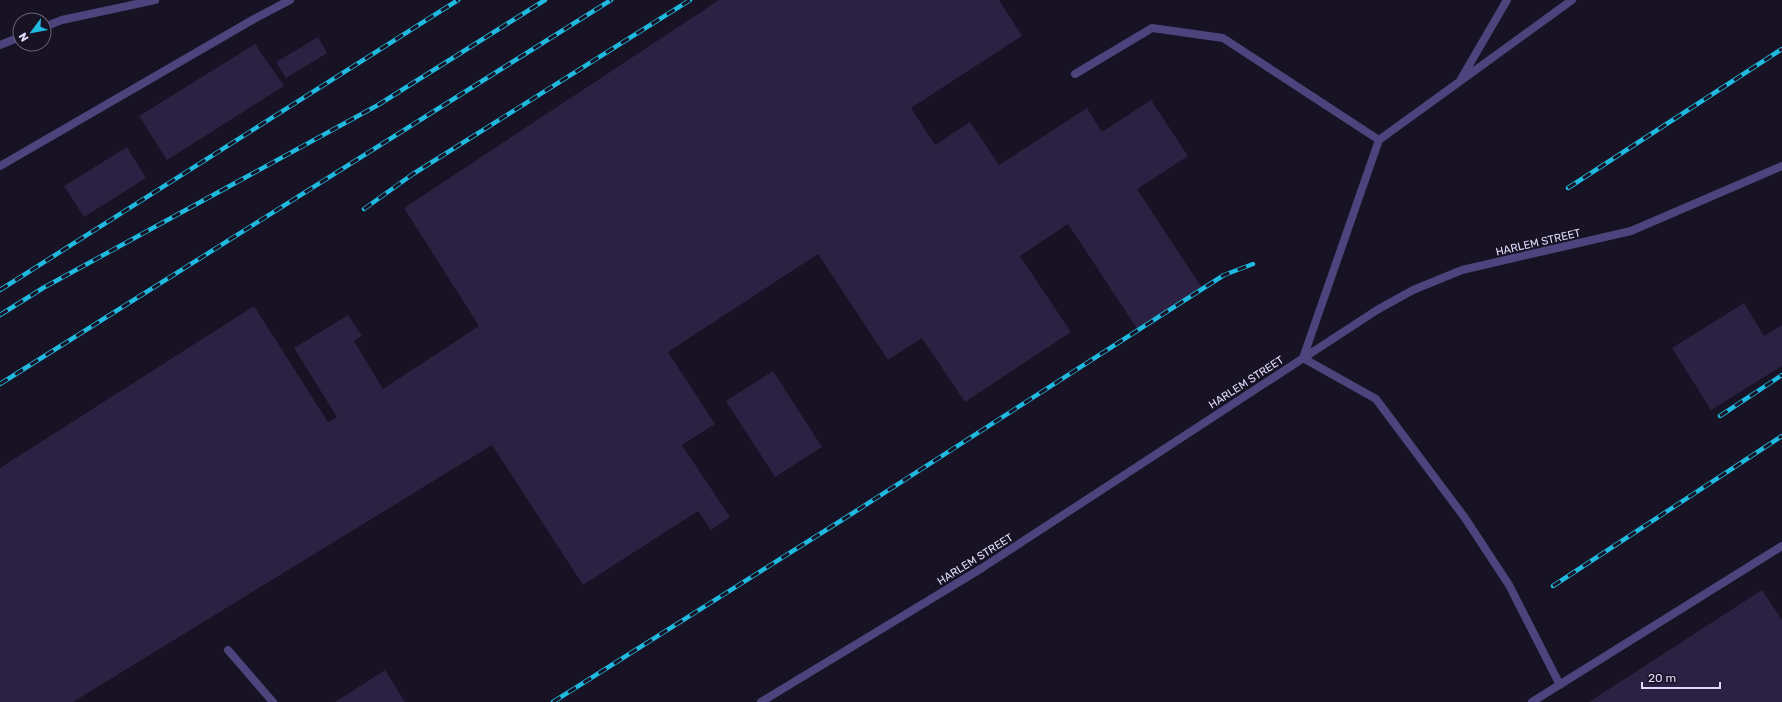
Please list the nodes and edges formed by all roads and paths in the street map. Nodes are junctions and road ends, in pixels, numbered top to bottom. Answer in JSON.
{"nodes":[{"id":1,"x":155,"y":0,"type":"edge"},
{"id":2,"x":290,"y":0,"type":"edge"},
{"id":3,"x":1507,"y":0,"type":"edge"},
{"id":4,"x":1572,"y":0,"type":"edge"},
{"id":5,"x":52,"y":24,"type":"edge"},
{"id":6,"x":12,"y":40,"type":"edge"},
{"id":7,"x":0,"y":45,"type":"edge"},
{"id":8,"x":1075,"y":74,"type":"dead end"},
{"id":9,"x":1460,"y":82,"type":"junction"},
{"id":10,"x":1380,"y":140,"type":"junction"},
{"id":11,"x":0,"y":166,"type":"edge"},
{"id":12,"x":1782,"y":166,"type":"edge"},
{"id":13,"x":1304,"y":358,"type":"junction"},
{"id":14,"x":1782,"y":546,"type":"edge"},
{"id":15,"x":228,"y":650,"type":"dead end"},
{"id":16,"x":1560,"y":685,"type":"junction"},
{"id":17,"x":273,"y":702,"type":"edge"},
{"id":18,"x":761,"y":702,"type":"edge"},
{"id":19,"x":1532,"y":702,"type":"edge"}],
"edges":[{"from":1,"to":5,"type":"lane"},
{"from":2,"to":11,"type":"lane"},
{"from":3,"to":9,"type":"lane"},
{"from":4,"to":9,"type":"lane"},
{"from":6,"to":7,"type":"lane"},
{"from":8,"to":10,"type":"lane"},
{"from":9,"to":10,"type":"lane"},
{"from":10,"to":13,"type":"lane"},
{"from":12,"to":13,"type":"lane","name":"HARLEM STREET"},
{"from":13,"to":16,"type":"lane"},
{"from":13,"to":18,"type":"lane","name":"HARLEM STREET"},
{"from":14,"to":16,"type":"lane"},
{"from":15,"to":17,"type":"lane"},
{"from":16,"to":19,"type":"lane"}]}
